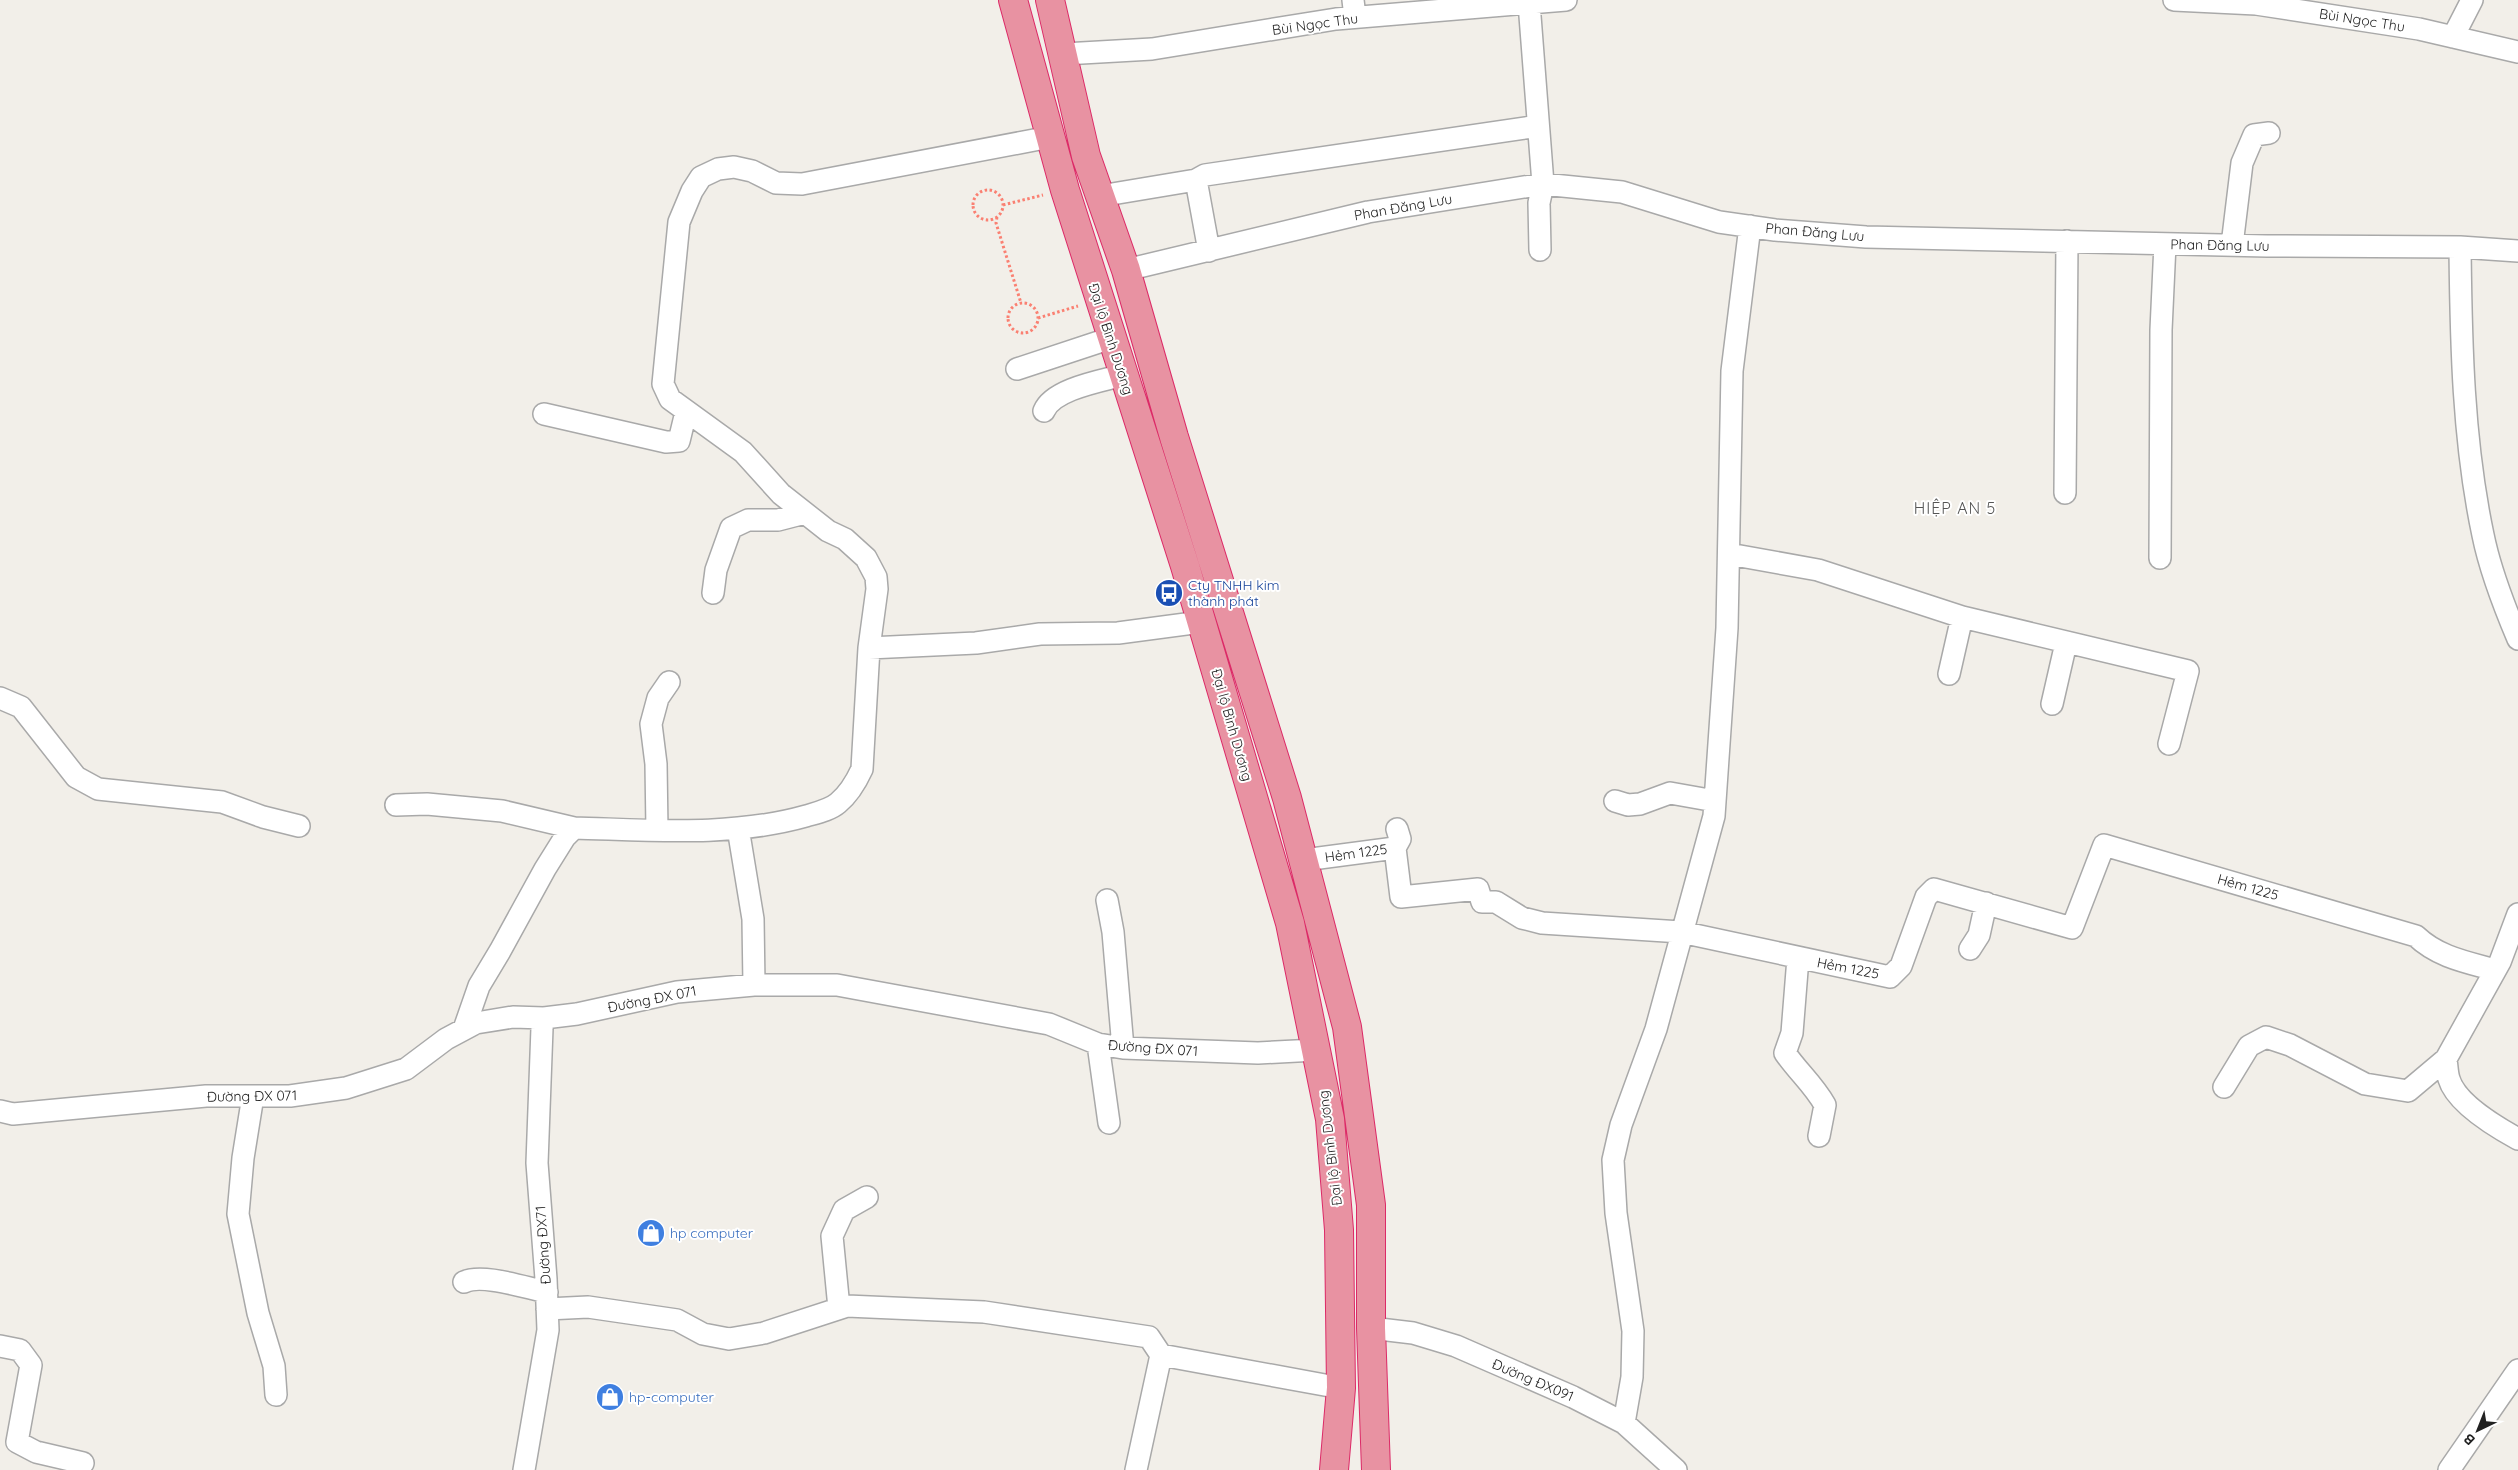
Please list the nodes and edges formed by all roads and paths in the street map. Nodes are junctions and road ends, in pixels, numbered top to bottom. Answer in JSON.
{"nodes":[{"id":1,"x":1013,"y":0,"type":"edge"},
{"id":2,"x":1050,"y":0,"type":"edge"},
{"id":3,"x":1566,"y":0,"type":"edge"},
{"id":4,"x":2174,"y":0,"type":"edge"},
{"id":5,"x":2472,"y":0,"type":"edge"},
{"id":6,"x":2199,"y":1,"type":"edge"},
{"id":7,"x":2256,"y":2,"type":"edge"},
{"id":8,"x":1528,"y":3,"type":"junction"},
{"id":9,"x":1354,"y":9,"type":"edge"},
{"id":10,"x":2453,"y":37,"type":"junction"},
{"id":11,"x":2518,"y":52,"type":"edge"},
{"id":12,"x":1064,"y":54,"type":"junction"},
{"id":13,"x":1538,"y":126,"type":"junction"},
{"id":14,"x":2268,"y":133,"type":"dead end"},
{"id":15,"x":1050,"y":137,"type":"junction"},
{"id":16,"x":1196,"y":180,"type":"junction"},
{"id":17,"x":1543,"y":184,"type":"junction"},
{"id":18,"x":1065,"y":190,"type":"junction"},
{"id":19,"x":1100,"y":196,"type":"junction"},
{"id":20,"x":1003,"y":205,"type":"junction"},
{"id":21,"x":997,"y":216,"type":"junction"},
{"id":22,"x":1750,"y":226,"type":"junction"},
{"id":23,"x":2067,"y":241,"type":"junction"},
{"id":24,"x":2165,"y":244,"type":"junction"},
{"id":25,"x":2232,"y":245,"type":"junction"},
{"id":26,"x":2460,"y":247,"type":"junction"},
{"id":27,"x":1540,"y":250,"type":"dead end"},
{"id":28,"x":1208,"y":251,"type":"junction"},
{"id":29,"x":2518,"y":251,"type":"edge"},
{"id":30,"x":1126,"y":270,"type":"junction"},
{"id":31,"x":1098,"y":299,"type":"junction"},
{"id":32,"x":1020,"y":303,"type":"junction"},
{"id":33,"x":1038,"y":318,"type":"junction"},
{"id":34,"x":1111,"y":338,"type":"junction"},
{"id":35,"x":1017,"y":369,"type":"dead end"},
{"id":36,"x":1123,"y":375,"type":"junction"},
{"id":37,"x":1044,"y":411,"type":"dead end"},
{"id":38,"x":686,"y":412,"type":"junction"},
{"id":39,"x":544,"y":414,"type":"dead end"},
{"id":40,"x":2065,"y":492,"type":"dead end"},
{"id":41,"x":805,"y":513,"type":"junction"},
{"id":42,"x":1729,"y":554,"type":"junction"},
{"id":43,"x":2160,"y":558,"type":"dead end"},
{"id":44,"x":713,"y":593,"type":"dead end"},
{"id":45,"x":1962,"y":617,"type":"junction"},
{"id":46,"x":1201,"y":622,"type":"junction"},
{"id":47,"x":2518,"y":639,"type":"edge"},
{"id":48,"x":2066,"y":643,"type":"junction"},
{"id":49,"x":869,"y":648,"type":"junction"},
{"id":50,"x":1949,"y":674,"type":"dead end"},
{"id":51,"x":669,"y":682,"type":"dead end"},
{"id":52,"x":0,"y":697,"type":"edge"},
{"id":53,"x":2052,"y":704,"type":"dead end"},
{"id":54,"x":2169,"y":744,"type":"dead end"},
{"id":55,"x":1615,"y":801,"type":"dead end"},
{"id":56,"x":1715,"y":801,"type":"junction"},
{"id":57,"x":396,"y":805,"type":"dead end"},
{"id":58,"x":299,"y":826,"type":"dead end"},
{"id":59,"x":574,"y":828,"type":"junction"},
{"id":60,"x":738,"y":828,"type":"junction"},
{"id":61,"x":657,"y":830,"type":"junction"},
{"id":62,"x":1304,"y":860,"type":"junction"},
{"id":63,"x":1106,"y":900,"type":"dead end"},
{"id":64,"x":1986,"y":903,"type":"junction"},
{"id":65,"x":2518,"y":914,"type":"edge"},
{"id":66,"x":1681,"y":932,"type":"junction"},
{"id":67,"x":1970,"y":950,"type":"dead end"},
{"id":68,"x":1798,"y":958,"type":"junction"},
{"id":69,"x":2495,"y":970,"type":"junction"},
{"id":70,"x":754,"y":984,"type":"junction"},
{"id":71,"x":544,"y":1018,"type":"junction"},
{"id":72,"x":464,"y":1030,"type":"junction"},
{"id":73,"x":1098,"y":1044,"type":"junction"},
{"id":74,"x":1123,"y":1048,"type":"junction"},
{"id":75,"x":1316,"y":1050,"type":"junction"},
{"id":76,"x":2446,"y":1059,"type":"junction"},
{"id":77,"x":2224,"y":1087,"type":"dead end"},
{"id":78,"x":253,"y":1096,"type":"junction"},
{"id":79,"x":0,"y":1111,"type":"edge"},
{"id":80,"x":1109,"y":1123,"type":"dead end"},
{"id":81,"x":1819,"y":1136,"type":"dead end"},
{"id":82,"x":2518,"y":1139,"type":"edge"},
{"id":83,"x":866,"y":1197,"type":"dead end"},
{"id":84,"x":464,"y":1282,"type":"dead end"},
{"id":85,"x":547,"y":1300,"type":"junction"},
{"id":86,"x":839,"y":1308,"type":"junction"},
{"id":87,"x":1371,"y":1328,"type":"junction"},
{"id":88,"x":0,"y":1346,"type":"edge"},
{"id":89,"x":1161,"y":1355,"type":"junction"},
{"id":90,"x":2518,"y":1370,"type":"edge"},
{"id":91,"x":1340,"y":1388,"type":"junction"},
{"id":92,"x":276,"y":1395,"type":"dead end"},
{"id":93,"x":1624,"y":1423,"type":"junction"},
{"id":94,"x":84,"y":1462,"type":"dead end"},
{"id":95,"x":524,"y":1470,"type":"edge"},
{"id":96,"x":1136,"y":1470,"type":"edge"},
{"id":97,"x":1334,"y":1470,"type":"edge"},
{"id":98,"x":1376,"y":1470,"type":"edge"},
{"id":99,"x":1676,"y":1470,"type":"edge"},
{"id":100,"x":2449,"y":1470,"type":"edge"}],
"edges":[{"from":1,"to":15,"type":"highway","name":"Đại lộ Bình Dương"},
{"from":2,"to":12,"type":"highway"},
{"from":3,"to":8,"type":"street","name":"Bùi Ngọc Thu"},
{"from":4,"to":6,"type":"street","name":"Bùi Ngọc Thu"},
{"from":5,"to":10,"type":"street"},
{"from":6,"to":7,"type":"street","name":"Bùi Ngọc Thu"},
{"from":7,"to":10,"type":"street","name":"Bùi Ngọc Thu"},
{"from":8,"to":9,"type":"street","name":"Bùi Ngọc Thu"},
{"from":8,"to":13,"type":"street"},
{"from":9,"to":12,"type":"street","name":"Bùi Ngọc Thu"},
{"from":10,"to":11,"type":"street","name":"Bùi Ngọc Thu"},
{"from":12,"to":19,"type":"highway"},
{"from":13,"to":16,"type":"street"},
{"from":13,"to":17,"type":"street"},
{"from":14,"to":25,"type":"street"},
{"from":15,"to":18,"type":"highway","name":"Đại lộ Bình Dương"},
{"from":15,"to":38,"type":"street"},
{"from":16,"to":19,"type":"street"},
{"from":16,"to":28,"type":"street"},
{"from":17,"to":22,"type":"street","name":"Phan Đăng Lưu"},
{"from":17,"to":27,"type":"street"},
{"from":17,"to":28,"type":"street","name":"Phan Đăng Lưu"},
{"from":18,"to":20,"type":"path"},
{"from":18,"to":31,"type":"highway","name":"Đại lộ Bình Dương"},
{"from":19,"to":30,"type":"highway"},
{"from":20,"to":21,"type":"path"},
{"from":20,"to":21,"type":"path"},
{"from":21,"to":32,"type":"path"},
{"from":22,"to":23,"type":"street","name":"Phan Đăng Lưu"},
{"from":22,"to":42,"type":"street"},
{"from":23,"to":24,"type":"street","name":"Phan Đăng Lưu"},
{"from":23,"to":40,"type":"street"},
{"from":24,"to":25,"type":"street","name":"Phan Đăng Lưu"},
{"from":24,"to":43,"type":"street"},
{"from":25,"to":26,"type":"street","name":"Phan Đăng Lưu"},
{"from":26,"to":29,"type":"street","name":"Phan Đăng Lưu"},
{"from":26,"to":47,"type":"street"},
{"from":28,"to":30,"type":"street","name":"Phan Đăng Lưu"},
{"from":30,"to":62,"type":"highway"},
{"from":31,"to":33,"type":"path"},
{"from":31,"to":34,"type":"highway","name":"Đại lộ Bình Dương"},
{"from":32,"to":33,"type":"path"},
{"from":32,"to":33,"type":"path"},
{"from":34,"to":35,"type":"street"},
{"from":34,"to":36,"type":"highway","name":"Đại lộ Bình Dương"},
{"from":36,"to":37,"type":"street"},
{"from":36,"to":46,"type":"highway","name":"Đại lộ Bình Dương"},
{"from":38,"to":39,"type":"street"},
{"from":38,"to":41,"type":"street"},
{"from":41,"to":44,"type":"street"},
{"from":41,"to":49,"type":"street"},
{"from":42,"to":45,"type":"street"},
{"from":42,"to":56,"type":"street"},
{"from":45,"to":48,"type":"street"},
{"from":45,"to":50,"type":"street"},
{"from":46,"to":49,"type":"street"},
{"from":46,"to":75,"type":"highway","name":"Đại lộ Bình Dương"},
{"from":48,"to":53,"type":"street"},
{"from":48,"to":54,"type":"street"},
{"from":49,"to":60,"type":"street"},
{"from":51,"to":61,"type":"street"},
{"from":52,"to":58,"type":"street"},
{"from":55,"to":56,"type":"street"},
{"from":56,"to":66,"type":"street"},
{"from":57,"to":59,"type":"street"},
{"from":59,"to":61,"type":"street"},
{"from":59,"to":72,"type":"street"},
{"from":60,"to":61,"type":"street"},
{"from":60,"to":70,"type":"street"},
{"from":62,"to":66,"type":"street","name":"Hẻm 1225"},
{"from":62,"to":87,"type":"highway"},
{"from":63,"to":74,"type":"street"},
{"from":64,"to":67,"type":"street"},
{"from":64,"to":68,"type":"street","name":"Hẻm 1225"},
{"from":64,"to":69,"type":"street","name":"Hẻm 1225"},
{"from":65,"to":69,"type":"street"},
{"from":66,"to":68,"type":"street","name":"Hẻm 1225"},
{"from":66,"to":93,"type":"street"},
{"from":68,"to":81,"type":"street"},
{"from":69,"to":76,"type":"street"},
{"from":70,"to":71,"type":"street","name":"Đường ĐX 071"},
{"from":70,"to":73,"type":"street","name":"Đường ĐX 071"},
{"from":71,"to":72,"type":"street","name":"Đường ĐX 071"},
{"from":71,"to":85,"type":"street","name":"Đường ĐX71"},
{"from":72,"to":78,"type":"street","name":"Đường ĐX 071"},
{"from":73,"to":74,"type":"street","name":"Đường ĐX 071"},
{"from":73,"to":80,"type":"street"},
{"from":74,"to":75,"type":"street","name":"Đường ĐX 071"},
{"from":75,"to":91,"type":"highway","name":"Đại lộ Bình Dương"},
{"from":76,"to":77,"type":"street"},
{"from":76,"to":82,"type":"street"},
{"from":78,"to":79,"type":"street","name":"Đường ĐX 071"},
{"from":78,"to":92,"type":"street"},
{"from":83,"to":86,"type":"street"},
{"from":84,"to":85,"type":"street"},
{"from":85,"to":86,"type":"street"},
{"from":85,"to":95,"type":"street","name":"Đường ĐX71"},
{"from":86,"to":89,"type":"street"},
{"from":87,"to":93,"type":"street","name":"Đường ĐX091"},
{"from":87,"to":98,"type":"highway"},
{"from":88,"to":94,"type":"street"},
{"from":89,"to":91,"type":"street"},
{"from":89,"to":96,"type":"street"},
{"from":90,"to":100,"type":"street"},
{"from":91,"to":97,"type":"highway","name":"Đại lộ Bình Dương"},
{"from":93,"to":99,"type":"street","name":"Đường ĐX091"}]}
